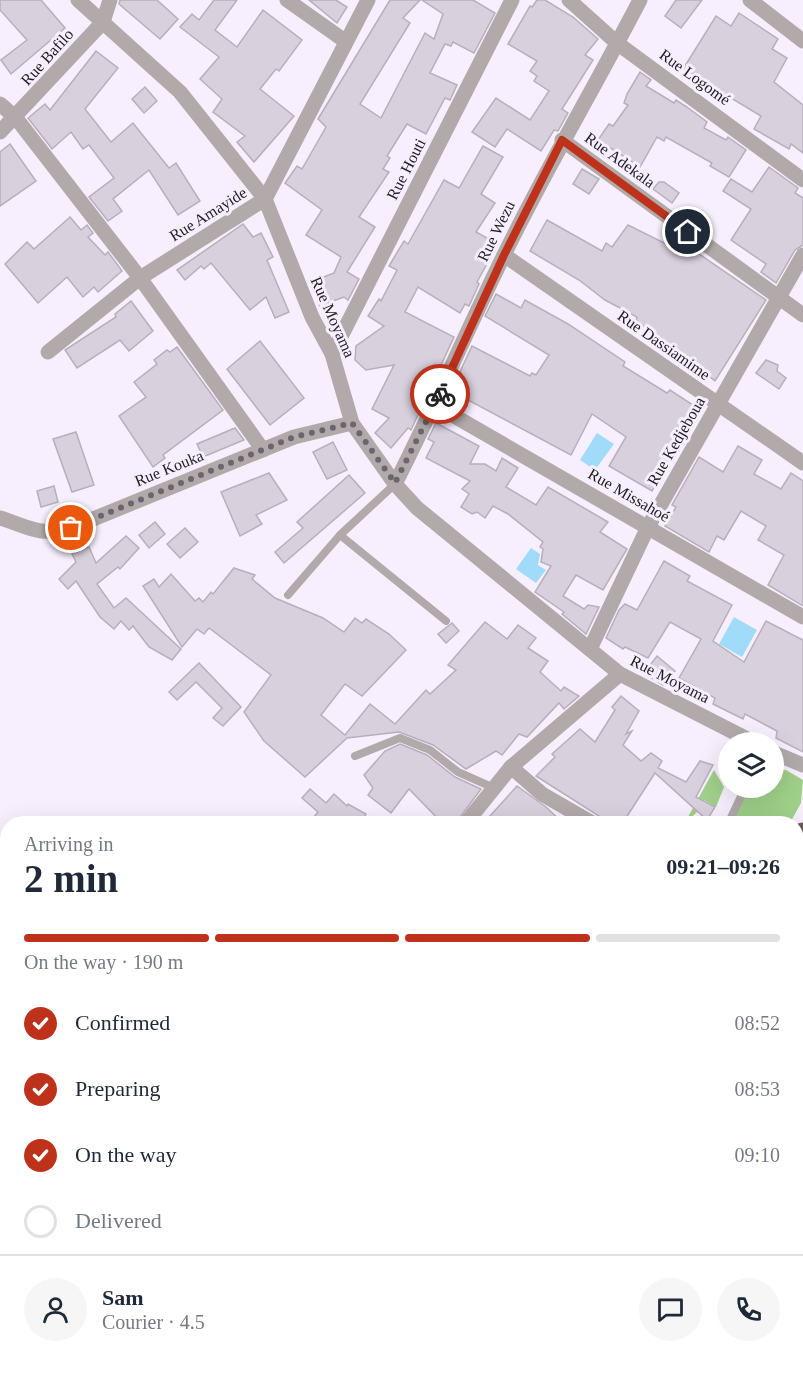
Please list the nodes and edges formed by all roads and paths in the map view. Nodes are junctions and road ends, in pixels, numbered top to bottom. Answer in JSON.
{"nodes":[{"id":1,"x":78,"y":0,"type":"edge"},
{"id":2,"x":110,"y":0,"type":"edge"},
{"id":3,"x":287,"y":0,"type":"edge"},
{"id":4,"x":368,"y":0,"type":"edge"},
{"id":5,"x":512,"y":0,"type":"edge"},
{"id":6,"x":569,"y":0,"type":"edge"},
{"id":7,"x":640,"y":0,"type":"edge"},
{"id":8,"x":750,"y":0,"type":"edge"},
{"id":9,"x":103,"y":22,"type":"junction"},
{"id":10,"x":803,"y":40,"type":"edge"},
{"id":11,"x":345,"y":41,"type":"junction"},
{"id":12,"x":618,"y":43,"type":"junction"},
{"id":13,"x":0,"y":104,"type":"edge"},
{"id":14,"x":16,"y":118,"type":"junction"},
{"id":15,"x":0,"y":132,"type":"edge"},
{"id":16,"x":562,"y":140,"type":"junction"},
{"id":17,"x":803,"y":180,"type":"edge"},
{"id":18,"x":265,"y":199,"type":"junction"},
{"id":19,"x":504,"y":255,"type":"junction"},
{"id":20,"x":803,"y":255,"type":"edge"},
{"id":21,"x":140,"y":278,"type":"junction"},
{"id":22,"x":778,"y":298,"type":"junction"},
{"id":23,"x":803,"y":315,"type":"edge"},
{"id":24,"x":48,"y":352,"type":"dead end"},
{"id":25,"x":332,"y":354,"type":"junction"},
{"id":26,"x":718,"y":404,"type":"junction"},
{"id":27,"x":435,"y":405,"type":"junction"},
{"id":28,"x":352,"y":423,"type":"junction"},
{"id":29,"x":263,"y":450,"type":"junction"},
{"id":30,"x":803,"y":463,"type":"edge"},
{"id":31,"x":395,"y":483,"type":"junction"},
{"id":32,"x":0,"y":518,"type":"edge"},
{"id":33,"x":648,"y":527,"type":"junction"},
{"id":34,"x":340,"y":535,"type":"junction"},
{"id":35,"x":288,"y":595,"type":"dead end"},
{"id":36,"x":803,"y":617,"type":"edge"},
{"id":37,"x":446,"y":621,"type":"dead end"},
{"id":38,"x":590,"y":650,"type":"junction"},
{"id":39,"x":620,"y":674,"type":"junction"},
{"id":40,"x":733,"y":732,"type":"edge"},
{"id":41,"x":355,"y":756,"type":"dead end"},
{"id":42,"x":784,"y":757,"type":"edge"},
{"id":43,"x":803,"y":765,"type":"edge"},
{"id":44,"x":511,"y":767,"type":"junction"},
{"id":45,"x":494,"y":788,"type":"junction"},
{"id":46,"x":740,"y":798,"type":"edge"},
{"id":47,"x":471,"y":816,"type":"edge"},
{"id":48,"x":580,"y":816,"type":"edge"},
{"id":49,"x":732,"y":816,"type":"edge"}],
"edges":[{"from":1,"to":9,"type":"street","name":"Rue Moyama"},
{"from":2,"to":9,"type":"street","name":"Rue Bafilo"},
{"from":3,"to":11,"type":"street"},
{"from":4,"to":11,"type":"street","name":"Rue Amayide"},
{"from":5,"to":25,"type":"street","name":"Rue Houti"},
{"from":6,"to":12,"type":"street","name":"Rue Logomé"},
{"from":7,"to":12,"type":"street","name":"Rue Wezu"},
{"from":8,"to":10,"type":"street"},
{"from":9,"to":14,"type":"street","name":"Rue Bafilo"},
{"from":9,"to":18,"type":"street","name":"Rue Moyama"},
{"from":11,"to":18,"type":"street","name":"Rue Amayide"},
{"from":12,"to":16,"type":"street","name":"Rue Wezu"},
{"from":12,"to":17,"type":"street","name":"Rue Logomé"},
{"from":13,"to":14,"type":"street"},
{"from":14,"to":15,"type":"street","name":"Rue Bafilo"},
{"from":14,"to":21,"type":"street"},
{"from":16,"to":19,"type":"street","name":"Rue Wezu"},
{"from":16,"to":22,"type":"street","name":"Rue Adekala"},
{"from":18,"to":21,"type":"street","name":"Rue Amayide"},
{"from":18,"to":25,"type":"street","name":"Rue Moyama"},
{"from":19,"to":26,"type":"street","name":"Rue Dassiamime"},
{"from":19,"to":27,"type":"street","name":"Rue Wezu"},
{"from":20,"to":22,"type":"street","name":"Rue Kedjeboua"},
{"from":21,"to":24,"type":"street","name":"Rue Amayide"},
{"from":21,"to":29,"type":"street"},
{"from":22,"to":23,"type":"street","name":"Rue Adekala"},
{"from":22,"to":26,"type":"street","name":"Rue Kedjeboua"},
{"from":25,"to":28,"type":"street","name":"Rue Moyama"},
{"from":26,"to":30,"type":"street","name":"Rue Dassiamime"},
{"from":26,"to":33,"type":"street","name":"Rue Kedjeboua"},
{"from":27,"to":31,"type":"street","name":"Rue Wezu"},
{"from":27,"to":33,"type":"street","name":"Rue Missahoé"},
{"from":28,"to":29,"type":"street","name":"Rue Kouka"},
{"from":28,"to":31,"type":"street","name":"Rue Moyama"},
{"from":29,"to":32,"type":"street","name":"Rue Kouka"},
{"from":31,"to":34,"type":"lane"},
{"from":31,"to":38,"type":"street","name":"Rue Moyama"},
{"from":33,"to":36,"type":"street","name":"Rue Missahoé"},
{"from":33,"to":38,"type":"street","name":"Rue Kedjeboua"},
{"from":34,"to":35,"type":"lane"},
{"from":34,"to":37,"type":"lane"},
{"from":38,"to":39,"type":"street","name":"Rue Moyama"},
{"from":39,"to":40,"type":"street","name":"Rue Moyama"},
{"from":39,"to":44,"type":"street"},
{"from":41,"to":45,"type":"lane"},
{"from":42,"to":43,"type":"street"},
{"from":44,"to":45,"type":"street"},
{"from":44,"to":48,"type":"street"},
{"from":45,"to":47,"type":"street"},
{"from":46,"to":49,"type":"lane"}]}
